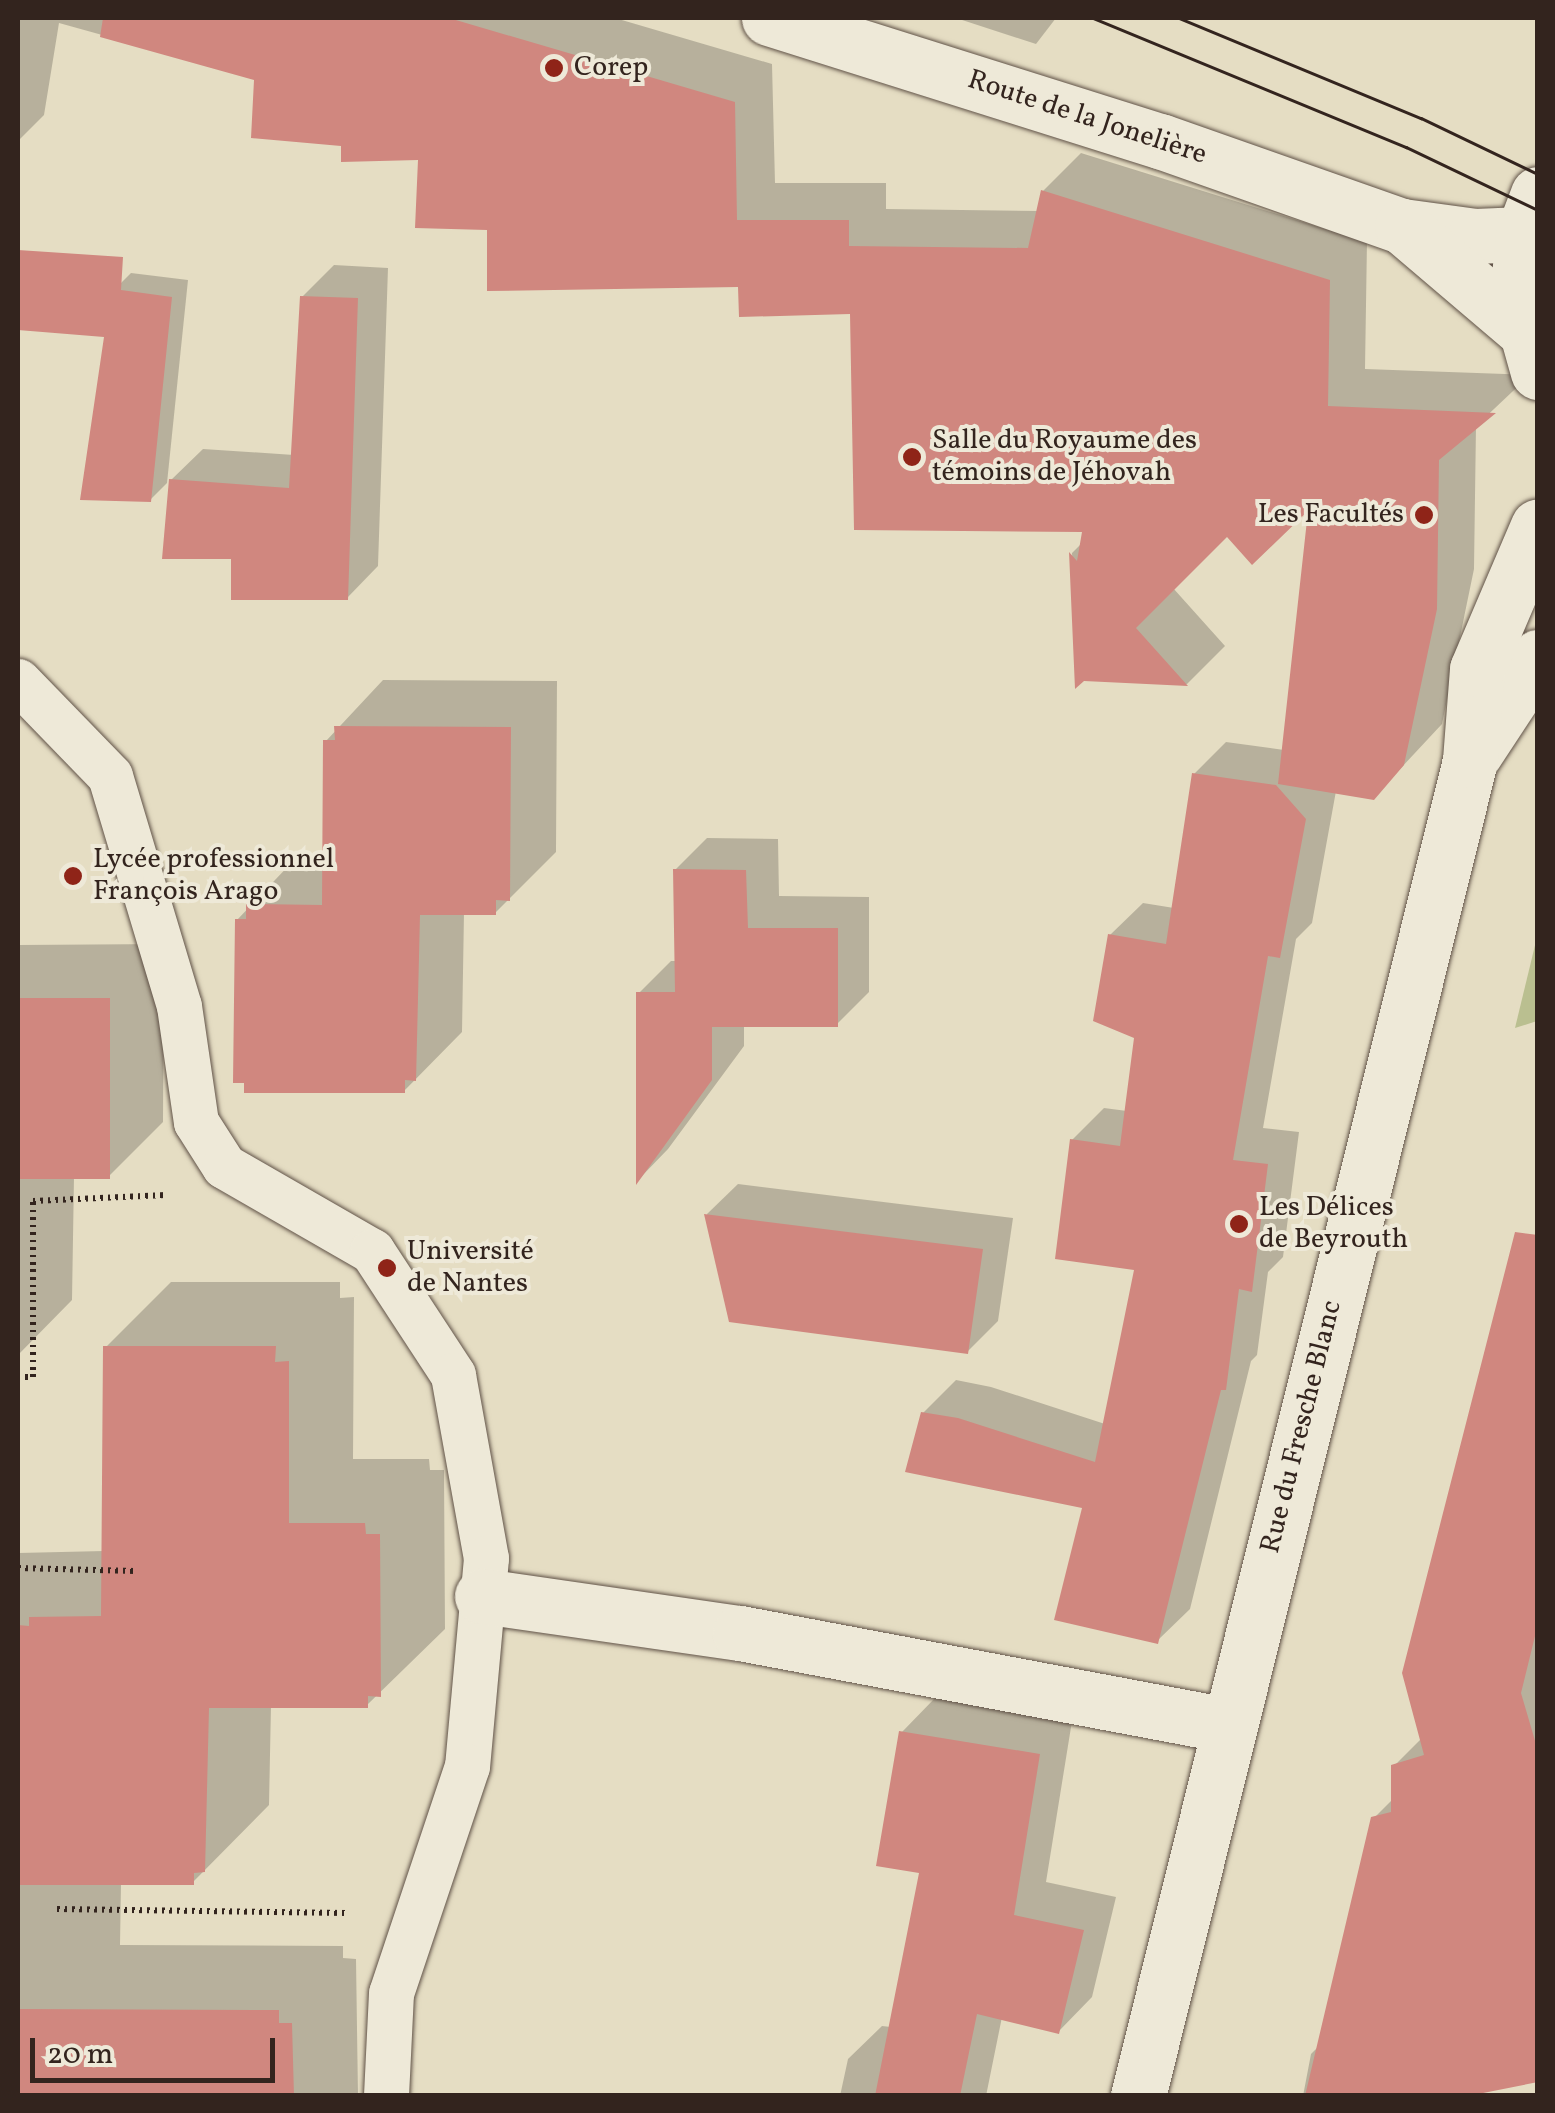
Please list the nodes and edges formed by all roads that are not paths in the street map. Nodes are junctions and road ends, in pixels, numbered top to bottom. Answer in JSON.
{"nodes":[{"id":1,"x":769,"y":18,"type":"edge"},
{"id":2,"x":1530,"y":214,"type":"edge"},
{"id":3,"x":1402,"y":226,"type":"junction"},
{"id":4,"x":1530,"y":350,"type":"edge"},
{"id":5,"x":1538,"y":526,"type":"edge"},
{"id":6,"x":1538,"y":658,"type":"edge"},
{"id":7,"x":18,"y":681,"type":"edge"},
{"id":8,"x":1470,"y":760,"type":"junction"},
{"id":9,"x":482,"y":1596,"type":"junction"},
{"id":10,"x":1226,"y":1726,"type":"junction"},
{"id":11,"x":386,"y":2096,"type":"edge"},
{"id":12,"x":1138,"y":2096,"type":"edge"}],
"edges":[{"from":1,"to":3,"type":"street","name":"Route de la Jonelière"},
{"from":2,"to":3,"type":"street","name":"Route de la Jonelière"},
{"from":2,"to":4,"type":"street"},
{"from":3,"to":4,"type":"street","name":"Route de la Jonelière"},
{"from":5,"to":8,"type":"street","name":"Rue du Fresche Blanc"},
{"from":6,"to":8,"type":"street","name":"Rue du Fresche Blanc"},
{"from":7,"to":9,"type":"lane"},
{"from":8,"to":10,"type":"street","name":"Rue du Fresche Blanc"},
{"from":9,"to":10,"type":"street"},
{"from":9,"to":11,"type":"lane"},
{"from":10,"to":12,"type":"street","name":"Rue du Fresche Blanc"}]}
